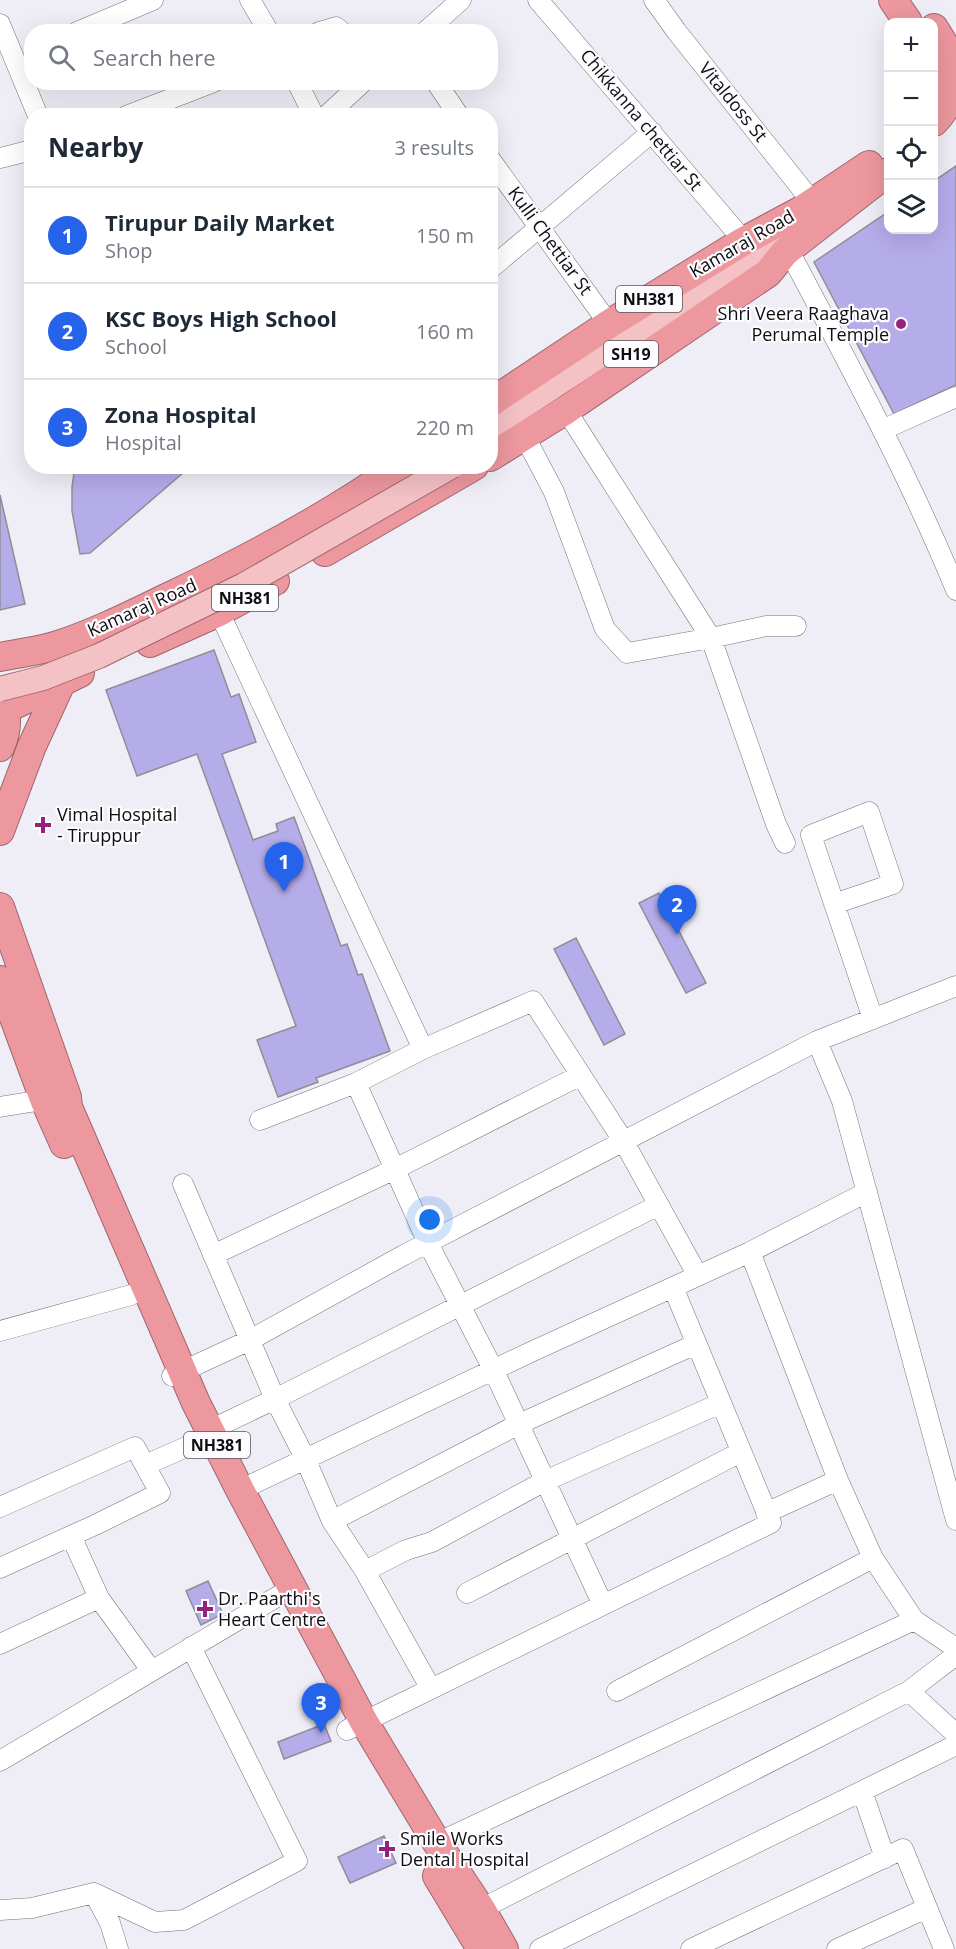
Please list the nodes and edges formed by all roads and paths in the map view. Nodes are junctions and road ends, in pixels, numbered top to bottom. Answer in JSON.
{"nodes":[{"id":1,"x":153,"y":0,"type":"edge"},
{"id":2,"x":250,"y":0,"type":"edge"},
{"id":3,"x":461,"y":0,"type":"edge"},
{"id":4,"x":538,"y":0,"type":"edge"},
{"id":5,"x":654,"y":0,"type":"edge"},
{"id":6,"x":893,"y":0,"type":"edge"},
{"id":7,"x":916,"y":0,"type":"edge"},
{"id":8,"x":905,"y":18,"type":"edge"},
{"id":9,"x":927,"y":18,"type":"edge"},
{"id":10,"x":0,"y":24,"type":"edge"},
{"id":11,"x":96,"y":24,"type":"edge"},
{"id":12,"x":264,"y":24,"type":"edge"},
{"id":13,"x":433,"y":24,"type":"edge"},
{"id":14,"x":938,"y":36,"type":"edge"},
{"id":15,"x":23,"y":54,"type":"edge"},
{"id":16,"x":956,"y":64,"type":"edge"},
{"id":17,"x":938,"y":67,"type":"edge"},
{"id":18,"x":32,"y":90,"type":"edge"},
{"id":19,"x":193,"y":90,"type":"edge"},
{"id":20,"x":301,"y":90,"type":"edge"},
{"id":21,"x":354,"y":90,"type":"edge"},
{"id":22,"x":441,"y":90,"type":"edge"},
{"id":23,"x":36,"y":108,"type":"edge"},
{"id":24,"x":147,"y":108,"type":"edge"},
{"id":25,"x":310,"y":108,"type":"edge"},
{"id":26,"x":335,"y":108,"type":"edge"},
{"id":27,"x":453,"y":108,"type":"edge"},
{"id":28,"x":938,"y":118,"type":"edge"},
{"id":29,"x":956,"y":120,"type":"edge"},
{"id":30,"x":652,"y":132,"type":"junction"},
{"id":31,"x":938,"y":134,"type":"edge"},
{"id":32,"x":24,"y":152,"type":"edge"},
{"id":33,"x":884,"y":155,"type":"edge"},
{"id":34,"x":0,"y":158,"type":"edge"},
{"id":35,"x":498,"y":170,"type":"edge"},
{"id":36,"x":884,"y":175,"type":"edge"},
{"id":37,"x":806,"y":207,"type":"junction"},
{"id":38,"x":539,"y":226,"type":"junction"},
{"id":39,"x":744,"y":241,"type":"junction"},
{"id":40,"x":782,"y":250,"type":"junction"},
{"id":41,"x":498,"y":262,"type":"edge"},
{"id":42,"x":609,"y":324,"type":"junction"},
{"id":43,"x":956,"y":397,"type":"edge"},
{"id":44,"x":498,"y":403,"type":"edge"},
{"id":45,"x":498,"y":404,"type":"edge"},
{"id":46,"x":566,"y":410,"type":"junction"},
{"id":47,"x":882,"y":430,"type":"junction"},
{"id":48,"x":525,"y":437,"type":"junction"},
{"id":49,"x":498,"y":439,"type":"edge"},
{"id":50,"x":498,"y":452,"type":"edge"},
{"id":51,"x":387,"y":474,"type":"edge"},
{"id":52,"x":410,"y":474,"type":"edge"},
{"id":53,"x":438,"y":474,"type":"edge"},
{"id":54,"x":460,"y":474,"type":"edge"},
{"id":55,"x":956,"y":590,"type":"edge"},
{"id":56,"x":219,"y":612,"type":"junction"},
{"id":57,"x":796,"y":626,"type":"dead end"},
{"id":58,"x":711,"y":638,"type":"junction"},
{"id":59,"x":57,"y":646,"type":"junction"},
{"id":60,"x":0,"y":657,"type":"edge"},
{"id":61,"x":0,"y":674,"type":"edge"},
{"id":62,"x":62,"y":681,"type":"junction"},
{"id":63,"x":2,"y":697,"type":"edge"},
{"id":64,"x":0,"y":747,"type":"edge"},
{"id":65,"x":0,"y":831,"type":"edge"},
{"id":66,"x":785,"y":843,"type":"dead end"},
{"id":67,"x":834,"y":904,"type":"junction"},
{"id":68,"x":0,"y":907,"type":"edge"},
{"id":69,"x":956,"y":986,"type":"edge"},
{"id":70,"x":2,"y":989,"type":"edge"},
{"id":71,"x":873,"y":1019,"type":"junction"},
{"id":72,"x":817,"y":1041,"type":"junction"},
{"id":73,"x":423,"y":1049,"type":"junction"},
{"id":74,"x":581,"y":1075,"type":"junction"},
{"id":75,"x":357,"y":1083,"type":"junction"},
{"id":76,"x":55,"y":1098,"type":"junction"},
{"id":77,"x":0,"y":1107,"type":"edge"},
{"id":78,"x":260,"y":1119,"type":"dead end"},
{"id":79,"x":624,"y":1142,"type":"junction"},
{"id":80,"x":395,"y":1169,"type":"junction"},
{"id":81,"x":183,"y":1184,"type":"dead end"},
{"id":82,"x":867,"y":1192,"type":"junction"},
{"id":83,"x":659,"y":1205,"type":"junction"},
{"id":84,"x":428,"y":1243,"type":"junction"},
{"id":85,"x":750,"y":1252,"type":"junction"},
{"id":86,"x":213,"y":1255,"type":"junction"},
{"id":87,"x":698,"y":1275,"type":"junction"},
{"id":88,"x":673,"y":1287,"type":"junction"},
{"id":89,"x":131,"y":1295,"type":"junction"},
{"id":90,"x":460,"y":1306,"type":"junction"},
{"id":91,"x":0,"y":1331,"type":"edge"},
{"id":92,"x":250,"y":1340,"type":"junction"},
{"id":93,"x":696,"y":1344,"type":"junction"},
{"id":94,"x":493,"y":1369,"type":"junction"},
{"id":95,"x":176,"y":1375,"type":"junction"},
{"id":96,"x":275,"y":1399,"type":"junction"},
{"id":97,"x":721,"y":1403,"type":"junction"},
{"id":98,"x":519,"y":1424,"type":"junction"},
{"id":99,"x":205,"y":1435,"type":"junction"},
{"id":100,"x":741,"y":1452,"type":"junction"},
{"id":101,"x":305,"y":1458,"type":"junction"},
{"id":102,"x":145,"y":1465,"type":"junction"},
{"id":103,"x":545,"y":1480,"type":"junction"},
{"id":104,"x":838,"y":1480,"type":"junction"},
{"id":105,"x":240,"y":1490,"type":"junction"},
{"id":106,"x":0,"y":1508,"type":"edge"},
{"id":107,"x":766,"y":1513,"type":"junction"},
{"id":108,"x":956,"y":1520,"type":"edge"},
{"id":109,"x":332,"y":1521,"type":"junction"},
{"id":110,"x":71,"y":1536,"type":"junction"},
{"id":111,"x":572,"y":1538,"type":"junction"},
{"id":112,"x":873,"y":1558,"type":"junction"},
{"id":113,"x":0,"y":1568,"type":"edge"},
{"id":114,"x":365,"y":1571,"type":"junction"},
{"id":115,"x":466,"y":1593,"type":"dead end"},
{"id":116,"x":280,"y":1595,"type":"junction"},
{"id":117,"x":99,"y":1599,"type":"junction"},
{"id":118,"x":603,"y":1605,"type":"junction"},
{"id":119,"x":914,"y":1620,"type":"junction"},
{"id":120,"x":0,"y":1644,"type":"edge"},
{"id":121,"x":191,"y":1647,"type":"junction"},
{"id":122,"x":956,"y":1648,"type":"edge"},
{"id":123,"x":956,"y":1655,"type":"edge"},
{"id":124,"x":151,"y":1670,"type":"junction"},
{"id":125,"x":431,"y":1689,"type":"junction"},
{"id":126,"x":617,"y":1691,"type":"dead end"},
{"id":127,"x":909,"y":1691,"type":"junction"},
{"id":128,"x":355,"y":1726,"type":"junction"},
{"id":129,"x":956,"y":1734,"type":"edge"},
{"id":130,"x":956,"y":1745,"type":"edge"},
{"id":131,"x":0,"y":1761,"type":"edge"},
{"id":132,"x":862,"y":1791,"type":"junction"},
{"id":133,"x":437,"y":1843,"type":"junction"},
{"id":134,"x":885,"y":1858,"type":"junction"},
{"id":135,"x":94,"y":1893,"type":"junction"},
{"id":136,"x":927,"y":1908,"type":"junction"},
{"id":137,"x":481,"y":1909,"type":"junction"},
{"id":138,"x":0,"y":1910,"type":"edge"},
{"id":139,"x":118,"y":1949,"type":"edge"},
{"id":140,"x":481,"y":1949,"type":"edge"},
{"id":141,"x":504,"y":1949,"type":"edge"},
{"id":142,"x":540,"y":1949,"type":"edge"},
{"id":143,"x":691,"y":1949,"type":"edge"},
{"id":144,"x":837,"y":1949,"type":"edge"},
{"id":145,"x":944,"y":1949,"type":"edge"}],
"edges":[{"from":1,"to":11,"type":"street"},
{"from":2,"to":12,"type":"street"},
{"from":3,"to":13,"type":"street"},
{"from":4,"to":30,"type":"street","name":"Chikkanna chettiar St"},
{"from":5,"to":37,"type":"street","name":"Vitaldoss St"},
{"from":6,"to":8,"type":"highway"},
{"from":7,"to":9,"type":"highway"},
{"from":10,"to":15,"type":"street"},
{"from":14,"to":16,"type":"highway"},
{"from":17,"to":28,"type":"highway"},
{"from":18,"to":23,"type":"street"},
{"from":19,"to":24,"type":"street"},
{"from":20,"to":25,"type":"street"},
{"from":21,"to":26,"type":"street"},
{"from":22,"to":27,"type":"street"},
{"from":29,"to":31,"type":"highway"},
{"from":30,"to":38,"type":"street"},
{"from":30,"to":39,"type":"street","name":"Chikkanna chettiar St"},
{"from":32,"to":34,"type":"street"},
{"from":33,"to":37,"type":"highway","number":"NH381"},
{"from":35,"to":38,"type":"street","name":"Kulli Chettiar St"},
{"from":36,"to":40,"type":"highway","number":"NH381"},
{"from":37,"to":39,"type":"highway","name":"Kamaraj Road","number":"NH381"},
{"from":37,"to":40,"type":"main road","number":"SH19"},
{"from":38,"to":41,"type":"street"},
{"from":38,"to":42,"type":"street","name":"Kulli Chettiar St"},
{"from":39,"to":42,"type":"highway","name":"Kamaraj Road","number":"NH381"},
{"from":40,"to":45,"type":"main road","number":"SH19"},
{"from":40,"to":46,"type":"highway","number":"NH381"},
{"from":40,"to":47,"type":"street"},
{"from":40,"to":49,"type":"main road","number":"SH19"},
{"from":42,"to":44,"type":"highway","name":"Kamaraj Road","number":"NH381"},
{"from":43,"to":47,"type":"street"},
{"from":46,"to":48,"type":"highway","number":"NH381"},
{"from":46,"to":58,"type":"street"},
{"from":47,"to":55,"type":"street"},
{"from":48,"to":50,"type":"highway","number":"NH381"},
{"from":48,"to":58,"type":"street"},
{"from":51,"to":59,"type":"highway","name":"Kamaraj Road","number":"NH381"},
{"from":52,"to":61,"type":"main road"},
{"from":53,"to":63,"type":"main road","bridge":true},
{"from":54,"to":56,"type":"highway","number":"NH381"},
{"from":56,"to":62,"type":"highway","number":"NH381"},
{"from":56,"to":73,"type":"street"},
{"from":57,"to":58,"type":"street"},
{"from":58,"to":66,"type":"street"},
{"from":59,"to":60,"type":"highway","name":"Kamaraj Road","number":"NH381"},
{"from":59,"to":62,"type":"highway"},
{"from":62,"to":63,"type":"highway","number":"NH381"},
{"from":62,"to":65,"type":"highway"},
{"from":63,"to":64,"type":"highway"},
{"from":67,"to":67,"type":"street"},
{"from":67,"to":71,"type":"street"},
{"from":68,"to":76,"type":"highway","number":"NH381"},
{"from":69,"to":71,"type":"street"},
{"from":70,"to":76,"type":"highway","number":"NH381"},
{"from":71,"to":72,"type":"street"},
{"from":72,"to":79,"type":"street"},
{"from":72,"to":82,"type":"street"},
{"from":73,"to":74,"type":"street"},
{"from":73,"to":75,"type":"street"},
{"from":74,"to":79,"type":"street"},
{"from":74,"to":80,"type":"street"},
{"from":75,"to":78,"type":"street"},
{"from":75,"to":80,"type":"street"},
{"from":76,"to":77,"type":"street"},
{"from":76,"to":89,"type":"highway","number":"NH381"},
{"from":76,"to":95,"type":"highway","number":"NH381"},
{"from":79,"to":83,"type":"street"},
{"from":79,"to":84,"type":"street"},
{"from":80,"to":84,"type":"street"},
{"from":80,"to":86,"type":"street"},
{"from":81,"to":86,"type":"street"},
{"from":82,"to":85,"type":"street"},
{"from":82,"to":108,"type":"street"},
{"from":83,"to":87,"type":"street"},
{"from":83,"to":90,"type":"street"},
{"from":84,"to":90,"type":"street"},
{"from":84,"to":92,"type":"street"},
{"from":85,"to":87,"type":"street"},
{"from":85,"to":104,"type":"street"},
{"from":86,"to":92,"type":"street"},
{"from":87,"to":88,"type":"street"},
{"from":88,"to":93,"type":"street"},
{"from":88,"to":94,"type":"street"},
{"from":89,"to":91,"type":"street"},
{"from":89,"to":95,"type":"highway","number":"NH381"},
{"from":90,"to":94,"type":"street"},
{"from":90,"to":96,"type":"street"},
{"from":92,"to":95,"type":"street"},
{"from":92,"to":96,"type":"street"},
{"from":93,"to":97,"type":"street"},
{"from":93,"to":98,"type":"street"},
{"from":94,"to":98,"type":"street"},
{"from":94,"to":101,"type":"street"},
{"from":95,"to":99,"type":"highway","number":"NH381"},
{"from":96,"to":99,"type":"street"},
{"from":96,"to":101,"type":"street"},
{"from":97,"to":100,"type":"street"},
{"from":97,"to":103,"type":"street"},
{"from":98,"to":103,"type":"street"},
{"from":98,"to":109,"type":"street"},
{"from":99,"to":102,"type":"street"},
{"from":99,"to":105,"type":"highway","number":"NH381"},
{"from":99,"to":116,"type":"highway","number":"NH381"},
{"from":100,"to":107,"type":"street"},
{"from":100,"to":111,"type":"street"},
{"from":101,"to":105,"type":"street"},
{"from":101,"to":109,"type":"street"},
{"from":102,"to":106,"type":"street"},
{"from":102,"to":110,"type":"street"},
{"from":103,"to":111,"type":"street"},
{"from":103,"to":114,"type":"street"},
{"from":104,"to":107,"type":"street"},
{"from":104,"to":112,"type":"street"},
{"from":105,"to":128,"type":"highway","number":"NH381"},
{"from":107,"to":118,"type":"street"},
{"from":109,"to":114,"type":"street"},
{"from":110,"to":113,"type":"street"},
{"from":110,"to":117,"type":"street"},
{"from":111,"to":115,"type":"street"},
{"from":111,"to":118,"type":"street"},
{"from":112,"to":119,"type":"street"},
{"from":112,"to":126,"type":"street"},
{"from":114,"to":125,"type":"street"},
{"from":116,"to":121,"type":"street"},
{"from":116,"to":128,"type":"highway","number":"NH381"},
{"from":117,"to":120,"type":"street"},
{"from":117,"to":124,"type":"street"},
{"from":118,"to":125,"type":"street"},
{"from":119,"to":122,"type":"street"},
{"from":119,"to":133,"type":"street"},
{"from":121,"to":124,"type":"street"},
{"from":121,"to":135,"type":"street"},
{"from":123,"to":127,"type":"street"},
{"from":124,"to":131,"type":"street"},
{"from":125,"to":128,"type":"street"},
{"from":127,"to":129,"type":"street"},
{"from":127,"to":137,"type":"street"},
{"from":128,"to":133,"type":"highway","number":"NH381"},
{"from":128,"to":140,"type":"highway","number":"NH381"},
{"from":130,"to":132,"type":"street"},
{"from":132,"to":134,"type":"street"},
{"from":132,"to":142,"type":"street"},
{"from":133,"to":137,"type":"highway","number":"NH381"},
{"from":134,"to":136,"type":"street"},
{"from":134,"to":143,"type":"street"},
{"from":135,"to":138,"type":"street"},
{"from":135,"to":139,"type":"street"},
{"from":136,"to":144,"type":"street"},
{"from":136,"to":145,"type":"street"},
{"from":137,"to":141,"type":"highway","number":"NH381"}]}
